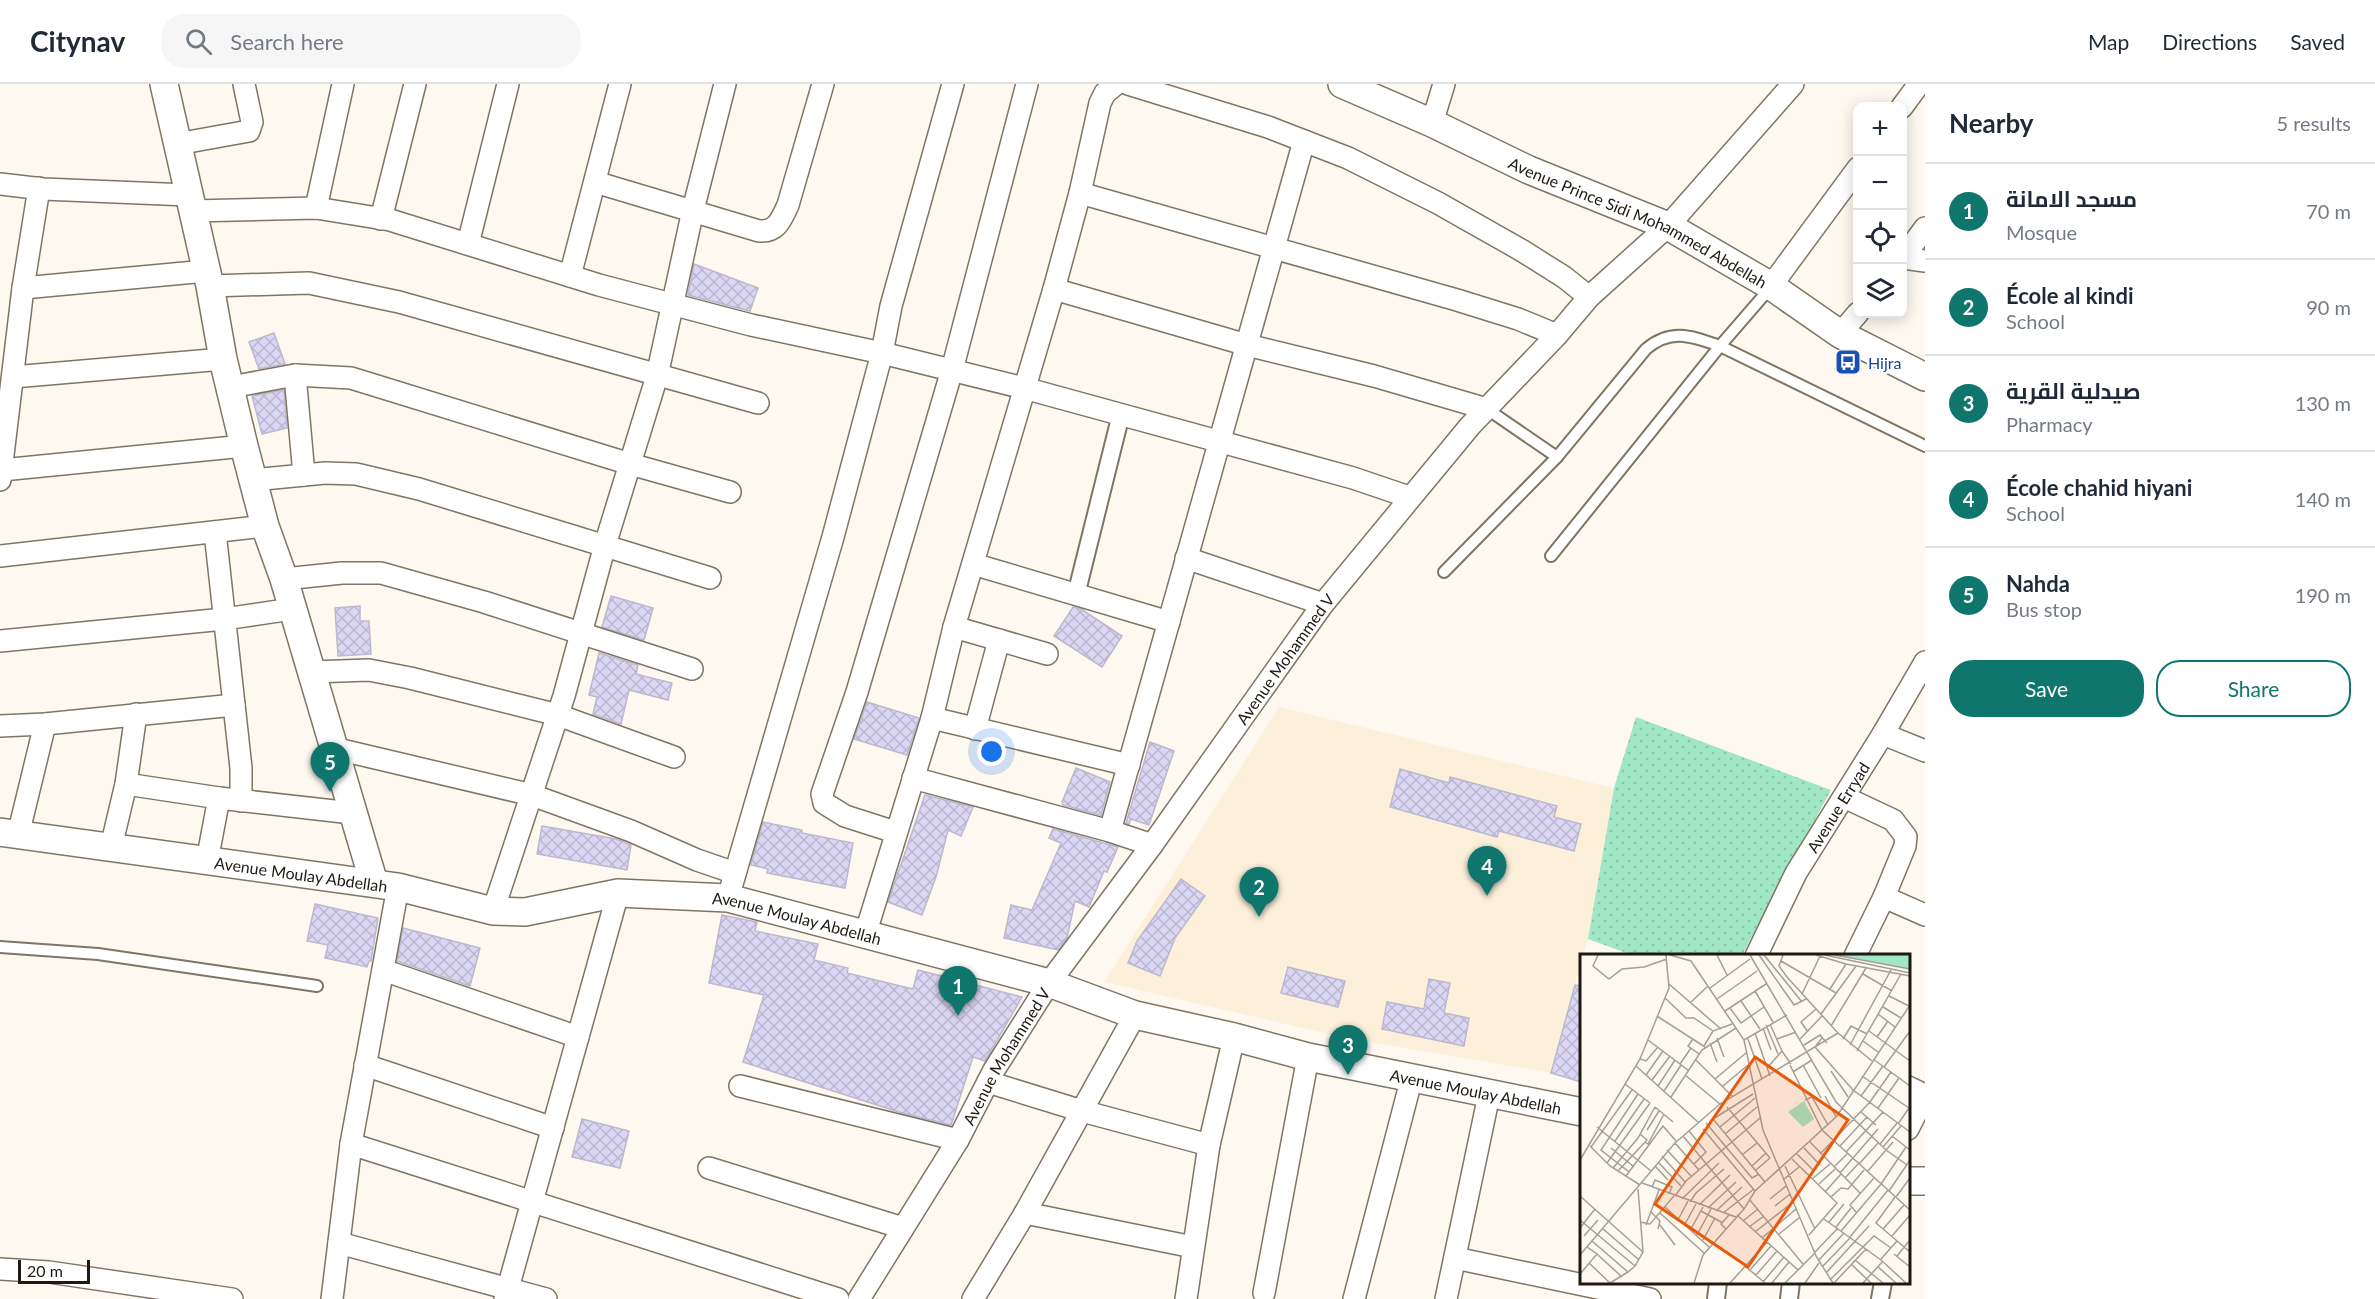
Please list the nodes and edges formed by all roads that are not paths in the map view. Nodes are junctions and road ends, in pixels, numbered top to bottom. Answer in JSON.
{"nodes":[{"id":1,"x":164,"y":84,"type":"edge"},
{"id":2,"x":244,"y":84,"type":"edge"},
{"id":3,"x":343,"y":84,"type":"edge"},
{"id":4,"x":415,"y":84,"type":"edge"},
{"id":5,"x":508,"y":84,"type":"edge"},
{"id":6,"x":620,"y":84,"type":"edge"},
{"id":7,"x":725,"y":84,"type":"edge"},
{"id":8,"x":823,"y":84,"type":"edge"},
{"id":9,"x":953,"y":84,"type":"edge"},
{"id":10,"x":1027,"y":84,"type":"edge"},
{"id":11,"x":1116,"y":84,"type":"edge"},
{"id":12,"x":1128,"y":84,"type":"edge"},
{"id":13,"x":1342,"y":84,"type":"edge"},
{"id":14,"x":1444,"y":84,"type":"edge"},
{"id":15,"x":1793,"y":84,"type":"edge"},
{"id":16,"x":1919,"y":84,"type":"edge"},
{"id":17,"x":1906,"y":102,"type":"edge"},
{"id":18,"x":1432,"y":123,"type":"junction"},
{"id":19,"x":1304,"y":141,"type":"junction"},
{"id":20,"x":177,"y":144,"type":"junction"},
{"id":21,"x":1853,"y":173,"type":"edge"},
{"id":22,"x":595,"y":182,"type":"junction"},
{"id":23,"x":0,"y":184,"type":"edge"},
{"id":24,"x":39,"y":188,"type":"junction"},
{"id":25,"x":1080,"y":194,"type":"junction"},
{"id":26,"x":190,"y":203,"type":"junction"},
{"id":27,"x":316,"y":208,"type":"junction"},
{"id":28,"x":693,"y":210,"type":"junction"},
{"id":29,"x":381,"y":219,"type":"junction"},
{"id":30,"x":1668,"y":226,"type":"junction"},
{"id":31,"x":1925,"y":228,"type":"edge"},
{"id":32,"x":468,"y":244,"type":"junction"},
{"id":33,"x":1275,"y":248,"type":"junction"},
{"id":34,"x":1907,"y":253,"type":"edge"},
{"id":35,"x":1907,"y":259,"type":"edge"},
{"id":36,"x":1925,"y":261,"type":"edge"},
{"id":37,"x":570,"y":276,"type":"junction"},
{"id":38,"x":208,"y":279,"type":"junction"},
{"id":39,"x":1771,"y":286,"type":"junction"},
{"id":40,"x":23,"y":288,"type":"junction"},
{"id":41,"x":1054,"y":288,"type":"junction"},
{"id":42,"x":1589,"y":297,"type":"junction"},
{"id":43,"x":672,"y":303,"type":"junction"},
{"id":44,"x":1854,"y":318,"type":"edge"},
{"id":45,"x":1840,"y":334,"type":"junction"},
{"id":46,"x":1557,"y":335,"type":"junction"},
{"id":47,"x":1247,"y":345,"type":"junction"},
{"id":48,"x":1720,"y":346,"type":"junction"},
{"id":49,"x":882,"y":353,"type":"junction"},
{"id":50,"x":223,"y":359,"type":"junction"},
{"id":51,"x":952,"y":370,"type":"junction"},
{"id":52,"x":295,"y":375,"type":"junction"},
{"id":53,"x":657,"y":376,"type":"junction"},
{"id":54,"x":13,"y":377,"type":"junction"},
{"id":55,"x":1925,"y":377,"type":"edge"},
{"id":56,"x":231,"y":387,"type":"junction"},
{"id":57,"x":1024,"y":388,"type":"junction"},
{"id":58,"x":758,"y":403,"type":"dead end"},
{"id":59,"x":1487,"y":409,"type":"junction"},
{"id":60,"x":1121,"y":414,"type":"junction"},
{"id":61,"x":1220,"y":442,"type":"junction"},
{"id":62,"x":244,"y":446,"type":"junction"},
{"id":63,"x":1925,"y":446,"type":"edge"},
{"id":64,"x":1557,"y":457,"type":"junction"},
{"id":65,"x":630,"y":464,"type":"junction"},
{"id":66,"x":1,"y":475,"type":"edge"},
{"id":67,"x":304,"y":475,"type":"junction"},
{"id":68,"x":253,"y":480,"type":"junction"},
{"id":69,"x":730,"y":492,"type":"dead end"},
{"id":70,"x":1409,"y":497,"type":"junction"},
{"id":71,"x":265,"y":526,"type":"junction"},
{"id":72,"x":215,"y":532,"type":"junction"},
{"id":73,"x":605,"y":545,"type":"junction"},
{"id":74,"x":0,"y":555,"type":"edge"},
{"id":75,"x":1551,"y":556,"type":"dead end"},
{"id":76,"x":1186,"y":558,"type":"junction"},
{"id":77,"x":973,"y":564,"type":"junction"},
{"id":78,"x":1444,"y":572,"type":"dead end"},
{"id":79,"x":710,"y":578,"type":"dead end"},
{"id":80,"x":284,"y":579,"type":"junction"},
{"id":81,"x":1076,"y":594,"type":"junction"},
{"id":82,"x":1323,"y":604,"type":"junction"},
{"id":83,"x":292,"y":609,"type":"junction"},
{"id":84,"x":225,"y":619,"type":"junction"},
{"id":85,"x":1169,"y":622,"type":"junction"},
{"id":86,"x":954,"y":627,"type":"junction"},
{"id":87,"x":582,"y":633,"type":"junction"},
{"id":88,"x":0,"y":640,"type":"edge"},
{"id":89,"x":999,"y":640,"type":"junction"},
{"id":90,"x":1047,"y":654,"type":"dead end"},
{"id":91,"x":1924,"y":665,"type":"edge"},
{"id":92,"x":692,"y":669,"type":"dead end"},
{"id":93,"x":311,"y":672,"type":"junction"},
{"id":94,"x":234,"y":705,"type":"junction"},
{"id":95,"x":136,"y":714,"type":"junction"},
{"id":96,"x":558,"y":716,"type":"junction"},
{"id":97,"x":932,"y":718,"type":"junction"},
{"id":98,"x":45,"y":724,"type":"junction"},
{"id":99,"x":0,"y":726,"type":"edge"},
{"id":100,"x":975,"y":729,"type":"junction"},
{"id":101,"x":1883,"y":734,"type":"junction"},
{"id":102,"x":333,"y":747,"type":"junction"},
{"id":103,"x":1925,"y":752,"type":"edge"},
{"id":104,"x":674,"y":757,"type":"dead end"},
{"id":105,"x":1129,"y":765,"type":"junction"},
{"id":106,"x":912,"y":778,"type":"junction"},
{"id":107,"x":126,"y":784,"type":"junction"},
{"id":108,"x":532,"y":795,"type":"junction"},
{"id":109,"x":1844,"y":797,"type":"junction"},
{"id":110,"x":219,"y":798,"type":"junction"},
{"id":111,"x":241,"y":801,"type":"junction"},
{"id":112,"x":352,"y":813,"type":"junction"},
{"id":113,"x":1110,"y":831,"type":"junction"},
{"id":114,"x":896,"y":832,"type":"junction"},
{"id":115,"x":9,"y":834,"type":"edge"},
{"id":116,"x":1152,"y":845,"type":"junction"},
{"id":117,"x":111,"y":847,"type":"junction"},
{"id":118,"x":207,"y":861,"type":"junction"},
{"id":119,"x":386,"y":885,"type":"junction"},
{"id":120,"x":731,"y":885,"type":"junction"},
{"id":121,"x":618,"y":893,"type":"junction"},
{"id":122,"x":1884,"y":897,"type":"junction"},
{"id":123,"x":493,"y":911,"type":"junction"},
{"id":124,"x":1925,"y":915,"type":"edge"},
{"id":125,"x":865,"y":936,"type":"junction"},
{"id":126,"x":0,"y":947,"type":"edge"},
{"id":127,"x":1757,"y":954,"type":"edge"},
{"id":128,"x":1856,"y":954,"type":"edge"},
{"id":129,"x":382,"y":970,"type":"junction"},
{"id":130,"x":1049,"y":983,"type":"junction"},
{"id":131,"x":317,"y":986,"type":"dead end"},
{"id":132,"x":1135,"y":1015,"type":"junction"},
{"id":133,"x":578,"y":1037,"type":"junction"},
{"id":134,"x":1234,"y":1037,"type":"junction"},
{"id":135,"x":1308,"y":1057,"type":"junction"},
{"id":136,"x":365,"y":1065,"type":"junction"},
{"id":137,"x":1412,"y":1077,"type":"junction"},
{"id":138,"x":988,"y":1082,"type":"junction"},
{"id":139,"x":740,"y":1086,"type":"dead end"},
{"id":140,"x":1910,"y":1088,"type":"edge"},
{"id":141,"x":1489,"y":1095,"type":"junction"},
{"id":142,"x":1082,"y":1111,"type":"junction"},
{"id":143,"x":1580,"y":1113,"type":"edge"},
{"id":144,"x":1910,"y":1125,"type":"edge"},
{"id":145,"x":553,"y":1128,"type":"junction"},
{"id":146,"x":958,"y":1140,"type":"junction"},
{"id":147,"x":351,"y":1144,"type":"junction"},
{"id":148,"x":1209,"y":1145,"type":"junction"},
{"id":149,"x":709,"y":1168,"type":"dead end"},
{"id":150,"x":532,"y":1203,"type":"junction"},
{"id":151,"x":1025,"y":1213,"type":"junction"},
{"id":152,"x":903,"y":1228,"type":"junction"},
{"id":153,"x":339,"y":1243,"type":"junction"},
{"id":154,"x":1193,"y":1247,"type":"junction"},
{"id":155,"x":1455,"y":1258,"type":"junction"},
{"id":156,"x":0,"y":1269,"type":"edge"},
{"id":157,"x":1652,"y":1284,"type":"edge"},
{"id":158,"x":1718,"y":1284,"type":"edge"},
{"id":159,"x":1791,"y":1284,"type":"edge"},
{"id":160,"x":1883,"y":1284,"type":"edge"},
{"id":161,"x":1264,"y":1293,"type":"dead end"},
{"id":162,"x":506,"y":1294,"type":"edge"},
{"id":163,"x":232,"y":1299,"type":"edge"},
{"id":164,"x":332,"y":1299,"type":"edge"},
{"id":165,"x":546,"y":1299,"type":"edge"},
{"id":166,"x":838,"y":1299,"type":"edge"},
{"id":167,"x":859,"y":1299,"type":"edge"},
{"id":168,"x":973,"y":1299,"type":"edge"},
{"id":169,"x":1186,"y":1299,"type":"edge"},
{"id":170,"x":1354,"y":1299,"type":"edge"},
{"id":171,"x":1446,"y":1299,"type":"edge"},
{"id":172,"x":1649,"y":1299,"type":"edge"},
{"id":173,"x":1716,"y":1299,"type":"edge"},
{"id":174,"x":1789,"y":1299,"type":"edge"},
{"id":175,"x":1880,"y":1299,"type":"edge"}],
"edges":[{"from":1,"to":20,"type":"street"},
{"from":2,"to":20,"type":"street"},
{"from":3,"to":27,"type":"street"},
{"from":4,"to":29,"type":"street"},
{"from":5,"to":32,"type":"street"},
{"from":6,"to":22,"type":"street"},
{"from":7,"to":28,"type":"street"},
{"from":8,"to":28,"type":"street"},
{"from":9,"to":49,"type":"street"},
{"from":10,"to":51,"type":"street"},
{"from":11,"to":25,"type":"street"},
{"from":12,"to":19,"type":"street"},
{"from":13,"to":18,"type":"street","name":"Avenue Prince Sidi Mohammed Abdellah"},
{"from":14,"to":18,"type":"street"},
{"from":15,"to":30,"type":"street","name":"Avenue Mohammed V"},
{"from":16,"to":17,"type":"street"},
{"from":18,"to":30,"type":"street","name":"Avenue Prince Sidi Mohammed Abdellah"},
{"from":19,"to":33,"type":"street"},
{"from":19,"to":42,"type":"street"},
{"from":20,"to":26,"type":"street"},
{"from":21,"to":39,"type":"street"},
{"from":22,"to":28,"type":"street"},
{"from":22,"to":37,"type":"street"},
{"from":23,"to":24,"type":"street"},
{"from":24,"to":26,"type":"street"},
{"from":24,"to":40,"type":"street"},
{"from":25,"to":33,"type":"street"},
{"from":25,"to":41,"type":"street"},
{"from":26,"to":27,"type":"street"},
{"from":26,"to":38,"type":"street"},
{"from":27,"to":29,"type":"street"},
{"from":28,"to":43,"type":"street"},
{"from":29,"to":32,"type":"street"},
{"from":30,"to":39,"type":"street","name":"Avenue Prince Sidi Mohammed Abdellah"},
{"from":30,"to":42,"type":"street","name":"Avenue Mohammed V"},
{"from":31,"to":34,"type":"street"},
{"from":32,"to":37,"type":"street"},
{"from":33,"to":46,"type":"street"},
{"from":33,"to":47,"type":"street"},
{"from":35,"to":36,"type":"street"},
{"from":37,"to":43,"type":"street"},
{"from":38,"to":40,"type":"street"},
{"from":38,"to":50,"type":"street"},
{"from":38,"to":53,"type":"street"},
{"from":39,"to":45,"type":"street","name":"Avenue Prince Sidi Mohammed Abdellah"},
{"from":39,"to":48,"type":"lane"},
{"from":40,"to":54,"type":"street"},
{"from":41,"to":47,"type":"street"},
{"from":41,"to":57,"type":"street"},
{"from":42,"to":46,"type":"street","name":"Avenue Mohammed V"},
{"from":43,"to":49,"type":"street"},
{"from":43,"to":53,"type":"street"},
{"from":44,"to":45,"type":"street"},
{"from":45,"to":55,"type":"street","name":"Avenue Prince Sidi Mohammed Abdellah"},
{"from":46,"to":59,"type":"street","name":"Avenue Mohammed V"},
{"from":47,"to":59,"type":"street"},
{"from":47,"to":61,"type":"street"},
{"from":48,"to":63,"type":"lane"},
{"from":48,"to":64,"type":"lane"},
{"from":48,"to":75,"type":"lane"},
{"from":49,"to":51,"type":"street"},
{"from":49,"to":120,"type":"street"},
{"from":50,"to":54,"type":"street"},
{"from":50,"to":56,"type":"street"},
{"from":51,"to":57,"type":"street"},
{"from":51,"to":114,"type":"street"},
{"from":52,"to":56,"type":"street"},
{"from":52,"to":65,"type":"street"},
{"from":52,"to":67,"type":"street"},
{"from":53,"to":58,"type":"street"},
{"from":53,"to":65,"type":"street"},
{"from":54,"to":66,"type":"street"},
{"from":56,"to":62,"type":"street"},
{"from":57,"to":60,"type":"street"},
{"from":57,"to":77,"type":"street"},
{"from":59,"to":64,"type":"lane"},
{"from":59,"to":70,"type":"street","name":"Avenue Mohammed V"},
{"from":60,"to":61,"type":"street"},
{"from":60,"to":81,"type":"street"},
{"from":61,"to":70,"type":"street"},
{"from":61,"to":76,"type":"street"},
{"from":62,"to":66,"type":"street"},
{"from":62,"to":68,"type":"street"},
{"from":64,"to":78,"type":"lane"},
{"from":65,"to":69,"type":"street"},
{"from":65,"to":73,"type":"street"},
{"from":67,"to":68,"type":"street"},
{"from":67,"to":73,"type":"street"},
{"from":68,"to":71,"type":"street"},
{"from":70,"to":82,"type":"street","name":"Avenue Mohammed V"},
{"from":71,"to":72,"type":"street"},
{"from":71,"to":80,"type":"street"},
{"from":72,"to":74,"type":"street"},
{"from":72,"to":84,"type":"street"},
{"from":73,"to":79,"type":"street"},
{"from":73,"to":87,"type":"street"},
{"from":76,"to":82,"type":"street"},
{"from":76,"to":85,"type":"street"},
{"from":77,"to":81,"type":"street"},
{"from":77,"to":86,"type":"street"},
{"from":80,"to":83,"type":"street"},
{"from":80,"to":87,"type":"street"},
{"from":81,"to":85,"type":"street"},
{"from":82,"to":116,"type":"street","name":"Avenue Mohammed V"},
{"from":83,"to":84,"type":"street"},
{"from":83,"to":93,"type":"street"},
{"from":84,"to":88,"type":"street"},
{"from":84,"to":94,"type":"street"},
{"from":85,"to":105,"type":"street"},
{"from":86,"to":89,"type":"street"},
{"from":86,"to":97,"type":"street"},
{"from":87,"to":92,"type":"street"},
{"from":87,"to":96,"type":"street"},
{"from":89,"to":90,"type":"street"},
{"from":89,"to":100,"type":"street"},
{"from":91,"to":101,"type":"street","name":"Avenue Erryad"},
{"from":93,"to":96,"type":"street"},
{"from":93,"to":102,"type":"street"},
{"from":94,"to":95,"type":"street"},
{"from":94,"to":111,"type":"street"},
{"from":95,"to":98,"type":"street"},
{"from":95,"to":107,"type":"street"},
{"from":96,"to":104,"type":"street"},
{"from":96,"to":108,"type":"street"},
{"from":97,"to":100,"type":"street"},
{"from":97,"to":106,"type":"street"},
{"from":98,"to":99,"type":"street"},
{"from":98,"to":115,"type":"street"},
{"from":100,"to":105,"type":"street"},
{"from":101,"to":103,"type":"street"},
{"from":101,"to":109,"type":"street","name":"Avenue Erryad"},
{"from":102,"to":108,"type":"street"},
{"from":102,"to":112,"type":"street"},
{"from":105,"to":113,"type":"street"},
{"from":106,"to":113,"type":"street"},
{"from":106,"to":114,"type":"street"},
{"from":107,"to":110,"type":"street"},
{"from":107,"to":117,"type":"street"},
{"from":108,"to":120,"type":"street"},
{"from":108,"to":123,"type":"street"},
{"from":109,"to":122,"type":"street"},
{"from":109,"to":127,"type":"street","name":"Avenue Erryad"},
{"from":110,"to":111,"type":"street"},
{"from":110,"to":118,"type":"street"},
{"from":111,"to":112,"type":"street"},
{"from":112,"to":119,"type":"street"},
{"from":113,"to":116,"type":"street"},
{"from":114,"to":125,"type":"street"},
{"from":115,"to":117,"type":"street","name":"Avenue Moulay Abdellah"},
{"from":116,"to":130,"type":"street","name":"Avenue Mohammed V"},
{"from":117,"to":118,"type":"street","name":"Avenue Moulay Abdellah"},
{"from":118,"to":119,"type":"street","name":"Avenue Moulay Abdellah"},
{"from":119,"to":123,"type":"street","name":"Avenue Moulay Abdellah"},
{"from":119,"to":129,"type":"street"},
{"from":120,"to":121,"type":"street","name":"Avenue Moulay Abdellah"},
{"from":120,"to":125,"type":"street","name":"Avenue Moulay Abdellah"},
{"from":121,"to":123,"type":"street","name":"Avenue Moulay Abdellah"},
{"from":121,"to":133,"type":"street"},
{"from":122,"to":124,"type":"street"},
{"from":122,"to":128,"type":"street"},
{"from":125,"to":130,"type":"street","name":"Avenue Moulay Abdellah"},
{"from":126,"to":131,"type":"lane"},
{"from":129,"to":133,"type":"street"},
{"from":129,"to":136,"type":"street"},
{"from":130,"to":132,"type":"street","name":"Avenue Moulay Abdellah"},
{"from":130,"to":138,"type":"street","name":"Avenue Mohammed V"},
{"from":132,"to":134,"type":"street","name":"Avenue Moulay Abdellah"},
{"from":132,"to":142,"type":"street"},
{"from":133,"to":145,"type":"street"},
{"from":134,"to":135,"type":"street","name":"Avenue Moulay Abdellah"},
{"from":134,"to":148,"type":"street"},
{"from":135,"to":137,"type":"street","name":"Avenue Moulay Abdellah"},
{"from":135,"to":161,"type":"street"},
{"from":136,"to":145,"type":"street"},
{"from":136,"to":147,"type":"street"},
{"from":137,"to":141,"type":"street","name":"Avenue Moulay Abdellah"},
{"from":137,"to":170,"type":"street"},
{"from":138,"to":142,"type":"street"},
{"from":138,"to":146,"type":"street","name":"Avenue Mohammed V"},
{"from":139,"to":146,"type":"street"},
{"from":140,"to":144,"type":"street"},
{"from":141,"to":143,"type":"street","name":"Avenue Moulay Abdellah"},
{"from":141,"to":155,"type":"street"},
{"from":142,"to":148,"type":"street"},
{"from":142,"to":151,"type":"street"},
{"from":145,"to":150,"type":"street"},
{"from":146,"to":152,"type":"street","name":"Avenue Mohammed V"},
{"from":147,"to":150,"type":"street"},
{"from":147,"to":153,"type":"street"},
{"from":148,"to":154,"type":"street"},
{"from":149,"to":152,"type":"street"},
{"from":150,"to":162,"type":"street"},
{"from":150,"to":166,"type":"street"},
{"from":151,"to":154,"type":"street"},
{"from":151,"to":168,"type":"street"},
{"from":152,"to":167,"type":"street","name":"Avenue Mohammed V"},
{"from":153,"to":162,"type":"street"},
{"from":153,"to":164,"type":"street"},
{"from":154,"to":169,"type":"street"},
{"from":155,"to":171,"type":"street"},
{"from":155,"to":172,"type":"street"},
{"from":156,"to":163,"type":"street"},
{"from":157,"to":172,"type":"street"},
{"from":158,"to":173,"type":"street"},
{"from":159,"to":174,"type":"street"},
{"from":160,"to":175,"type":"street"},
{"from":162,"to":165,"type":"street"}]}
